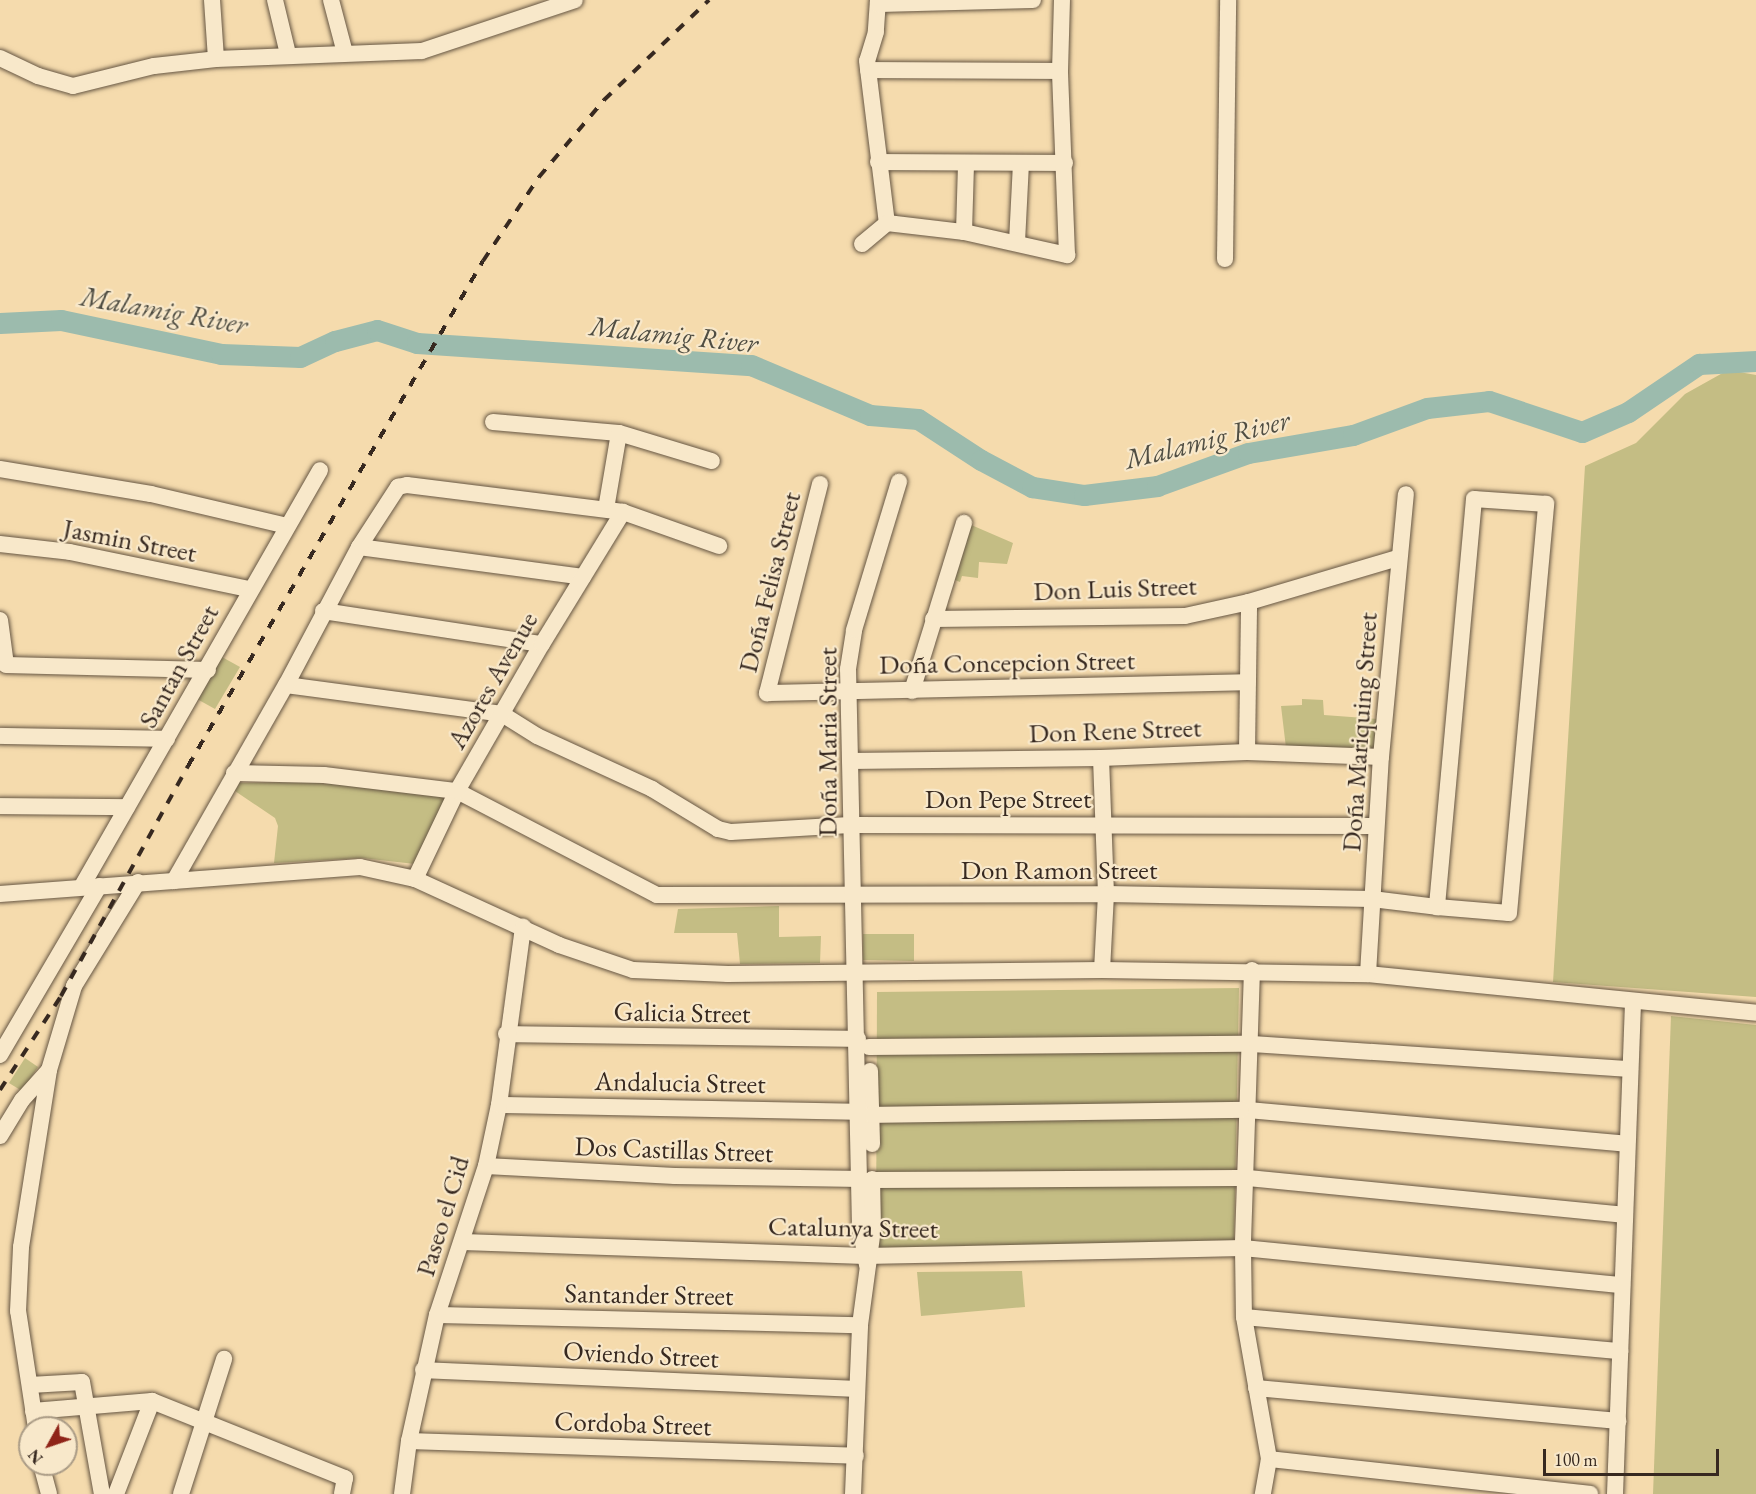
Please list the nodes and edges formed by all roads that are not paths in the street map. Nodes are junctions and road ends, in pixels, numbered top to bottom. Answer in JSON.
{"nodes":[{"id":1,"x":212,"y":0,"type":"edge"},
{"id":2,"x":275,"y":0,"type":"edge"},
{"id":3,"x":332,"y":0,"type":"edge"},
{"id":4,"x":575,"y":0,"type":"edge"},
{"id":5,"x":1033,"y":0,"type":"edge"},
{"id":6,"x":1062,"y":0,"type":"edge"},
{"id":7,"x":1228,"y":0,"type":"edge"},
{"id":8,"x":878,"y":2,"type":"edge"},
{"id":9,"x":345,"y":52,"type":"junction"},
{"id":10,"x":288,"y":54,"type":"junction"},
{"id":11,"x":0,"y":58,"type":"edge"},
{"id":12,"x":216,"y":59,"type":"junction"},
{"id":13,"x":868,"y":70,"type":"junction"},
{"id":14,"x":1060,"y":71,"type":"junction"},
{"id":15,"x":878,"y":162,"type":"junction"},
{"id":16,"x":966,"y":163,"type":"junction"},
{"id":17,"x":1021,"y":163,"type":"junction"},
{"id":18,"x":1065,"y":164,"type":"junction"},
{"id":19,"x":887,"y":223,"type":"junction"},
{"id":20,"x":964,"y":232,"type":"junction"},
{"id":21,"x":1017,"y":242,"type":"junction"},
{"id":22,"x":862,"y":244,"type":"dead end"},
{"id":23,"x":1225,"y":259,"type":"dead end"},
{"id":24,"x":492,"y":422,"type":"dead end"},
{"id":25,"x":619,"y":433,"type":"junction"},
{"id":26,"x":712,"y":461,"type":"dead end"},
{"id":27,"x":3,"y":470,"type":"edge"},
{"id":28,"x":320,"y":470,"type":"dead end"},
{"id":29,"x":899,"y":482,"type":"dead end"},
{"id":30,"x":820,"y":484,"type":"dead end"},
{"id":31,"x":1406,"y":494,"type":"dead end"},
{"id":32,"x":606,"y":509,"type":"junction"},
{"id":33,"x":623,"y":512,"type":"junction"},
{"id":34,"x":964,"y":523,"type":"dead end"},
{"id":35,"x":287,"y":526,"type":"junction"},
{"id":36,"x":0,"y":544,"type":"edge"},
{"id":37,"x":719,"y":546,"type":"dead end"},
{"id":38,"x":359,"y":547,"type":"junction"},
{"id":39,"x":1398,"y":558,"type":"junction"},
{"id":40,"x":583,"y":577,"type":"junction"},
{"id":41,"x":249,"y":590,"type":"junction"},
{"id":42,"x":1249,"y":602,"type":"junction"},
{"id":43,"x":323,"y":611,"type":"junction"},
{"id":44,"x":933,"y":619,"type":"junction"},
{"id":45,"x":0,"y":620,"type":"edge"},
{"id":46,"x":542,"y":644,"type":"junction"},
{"id":47,"x":208,"y":670,"type":"junction"},
{"id":48,"x":1248,"y":682,"type":"junction"},
{"id":49,"x":286,"y":685,"type":"junction"},
{"id":50,"x":849,"y":691,"type":"junction"},
{"id":51,"x":912,"y":691,"type":"junction"},
{"id":52,"x":767,"y":693,"type":"joint"},
{"id":53,"x":502,"y":714,"type":"junction"},
{"id":54,"x":0,"y":736,"type":"edge"},
{"id":55,"x":167,"y":739,"type":"junction"},
{"id":56,"x":1247,"y":752,"type":"junction"},
{"id":57,"x":1381,"y":757,"type":"junction"},
{"id":58,"x":1101,"y":758,"type":"junction"},
{"id":59,"x":850,"y":760,"type":"junction"},
{"id":60,"x":234,"y":773,"type":"junction"},
{"id":61,"x":457,"y":791,"type":"junction"},
{"id":62,"x":0,"y":806,"type":"edge"},
{"id":63,"x":127,"y":807,"type":"junction"},
{"id":64,"x":850,"y":825,"type":"junction"},
{"id":65,"x":1102,"y":825,"type":"junction"},
{"id":66,"x":1376,"y":826,"type":"junction"},
{"id":67,"x":415,"y":879,"type":"junction"},
{"id":68,"x":174,"y":881,"type":"junction"},
{"id":69,"x":130,"y":883,"type":"junction"},
{"id":70,"x":91,"y":886,"type":"junction"},
{"id":71,"x":0,"y":894,"type":"edge"},
{"id":72,"x":1106,"y":894,"type":"junction"},
{"id":73,"x":854,"y":895,"type":"junction"},
{"id":74,"x":1372,"y":899,"type":"junction"},
{"id":75,"x":1437,"y":907,"type":"junction"},
{"id":76,"x":523,"y":927,"type":"junction"},
{"id":77,"x":1102,"y":970,"type":"junction"},
{"id":78,"x":1251,"y":970,"type":"junction"},
{"id":79,"x":860,"y":974,"type":"junction"},
{"id":80,"x":1368,"y":974,"type":"junction"},
{"id":81,"x":1633,"y":1001,"type":"junction"},
{"id":82,"x":1756,"y":1013,"type":"edge"},
{"id":83,"x":506,"y":1034,"type":"junction"},
{"id":84,"x":863,"y":1043,"type":"junction"},
{"id":85,"x":1247,"y":1044,"type":"junction"},
{"id":86,"x":0,"y":1055,"type":"edge"},
{"id":87,"x":1630,"y":1069,"type":"junction"},
{"id":88,"x":49,"y":1070,"type":"junction"},
{"id":89,"x":499,"y":1105,"type":"junction"},
{"id":90,"x":1244,"y":1110,"type":"junction"},
{"id":91,"x":866,"y":1114,"type":"junction"},
{"id":92,"x":0,"y":1137,"type":"edge"},
{"id":93,"x":1626,"y":1144,"type":"junction"},
{"id":94,"x":486,"y":1166,"type":"junction"},
{"id":95,"x":1243,"y":1178,"type":"junction"},
{"id":96,"x":867,"y":1179,"type":"junction"},
{"id":97,"x":1623,"y":1215,"type":"junction"},
{"id":98,"x":463,"y":1242,"type":"junction"},
{"id":99,"x":1243,"y":1248,"type":"junction"},
{"id":100,"x":867,"y":1259,"type":"junction"},
{"id":101,"x":1622,"y":1285,"type":"junction"},
{"id":102,"x":437,"y":1315,"type":"junction"},
{"id":103,"x":1244,"y":1317,"type":"junction"},
{"id":104,"x":860,"y":1325,"type":"junction"},
{"id":105,"x":1620,"y":1352,"type":"junction"},
{"id":106,"x":224,"y":1359,"type":"dead end"},
{"id":107,"x":423,"y":1370,"type":"junction"},
{"id":108,"x":30,"y":1385,"type":"junction"},
{"id":109,"x":1256,"y":1388,"type":"junction"},
{"id":110,"x":856,"y":1389,"type":"junction"},
{"id":111,"x":152,"y":1401,"type":"junction"},
{"id":112,"x":86,"y":1407,"type":"junction"},
{"id":113,"x":34,"y":1416,"type":"edge"},
{"id":114,"x":50,"y":1416,"type":"edge"},
{"id":115,"x":1619,"y":1421,"type":"junction"},
{"id":116,"x":203,"y":1423,"type":"junction"},
{"id":117,"x":410,"y":1441,"type":"junction"},
{"id":118,"x":856,"y":1456,"type":"junction"},
{"id":119,"x":1269,"y":1459,"type":"junction"},
{"id":120,"x":45,"y":1476,"type":"edge"},
{"id":121,"x":49,"y":1494,"type":"edge"},
{"id":122,"x":102,"y":1494,"type":"edge"},
{"id":123,"x":116,"y":1494,"type":"edge"},
{"id":124,"x":181,"y":1494,"type":"edge"},
{"id":125,"x":342,"y":1494,"type":"edge"},
{"id":126,"x":402,"y":1494,"type":"edge"},
{"id":127,"x":853,"y":1494,"type":"edge"},
{"id":128,"x":1263,"y":1494,"type":"edge"},
{"id":129,"x":1590,"y":1494,"type":"edge"},
{"id":130,"x":1615,"y":1494,"type":"edge"}],
"edges":[{"from":1,"to":12,"type":"street"},
{"from":2,"to":10,"type":"street"},
{"from":3,"to":9,"type":"street"},
{"from":4,"to":9,"type":"street"},
{"from":5,"to":8,"type":"street"},
{"from":6,"to":14,"type":"street"},
{"from":7,"to":23,"type":"street"},
{"from":8,"to":13,"type":"street"},
{"from":9,"to":10,"type":"street"},
{"from":10,"to":12,"type":"street"},
{"from":11,"to":12,"type":"street"},
{"from":13,"to":14,"type":"street"},
{"from":13,"to":15,"type":"street"},
{"from":14,"to":18,"type":"street"},
{"from":15,"to":16,"type":"street"},
{"from":15,"to":19,"type":"street"},
{"from":16,"to":17,"type":"street"},
{"from":16,"to":20,"type":"street"},
{"from":17,"to":18,"type":"street"},
{"from":17,"to":21,"type":"street"},
{"from":18,"to":21,"type":"street"},
{"from":19,"to":20,"type":"street"},
{"from":19,"to":22,"type":"street"},
{"from":20,"to":21,"type":"street"},
{"from":24,"to":25,"type":"street"},
{"from":25,"to":26,"type":"street"},
{"from":25,"to":32,"type":"street"},
{"from":27,"to":35,"type":"street"},
{"from":28,"to":35,"type":"street","name":"Santan Street"},
{"from":29,"to":50,"type":"street","name":"Doña Maria Street"},
{"from":30,"to":52,"type":"street","name":"Doña Felisa Street"},
{"from":31,"to":39,"type":"street","name":"Doña Mariquing Street"},
{"from":32,"to":33,"type":"street"},
{"from":32,"to":38,"type":"street"},
{"from":33,"to":37,"type":"street"},
{"from":33,"to":40,"type":"street","name":"Azores Avenue"},
{"from":34,"to":44,"type":"street"},
{"from":35,"to":41,"type":"street","name":"Santan Street"},
{"from":36,"to":41,"type":"street","name":"Jasmin Street"},
{"from":38,"to":40,"type":"street"},
{"from":38,"to":43,"type":"street"},
{"from":39,"to":42,"type":"street","name":"Don Luis Street"},
{"from":39,"to":57,"type":"street","name":"Doña Mariquing Street"},
{"from":40,"to":46,"type":"street","name":"Azores Avenue"},
{"from":41,"to":47,"type":"street","name":"Santan Street"},
{"from":42,"to":44,"type":"street","name":"Don Luis Street"},
{"from":42,"to":48,"type":"street"},
{"from":43,"to":46,"type":"street"},
{"from":43,"to":49,"type":"street"},
{"from":44,"to":51,"type":"street"},
{"from":45,"to":47,"type":"street"},
{"from":46,"to":53,"type":"street","name":"Azores Avenue"},
{"from":47,"to":55,"type":"street","name":"Santan Street"},
{"from":48,"to":51,"type":"street","name":"Doña Concepcion Street"},
{"from":48,"to":56,"type":"street"},
{"from":49,"to":53,"type":"street"},
{"from":49,"to":60,"type":"street"},
{"from":50,"to":51,"type":"street","name":"Doña Concepcion Street"},
{"from":50,"to":52,"type":"street","name":"Doña Concepcion Street"},
{"from":50,"to":59,"type":"street","name":"Doña Maria Street"},
{"from":53,"to":61,"type":"street","name":"Azores Avenue"},
{"from":53,"to":64,"type":"street","name":"Don Pepe Street"},
{"from":54,"to":55,"type":"street"},
{"from":55,"to":63,"type":"street","name":"Santan Street"},
{"from":56,"to":57,"type":"street","name":"Don Rene Street"},
{"from":56,"to":58,"type":"street","name":"Don Rene Street"},
{"from":57,"to":66,"type":"street","name":"Doña Mariquing Street"},
{"from":58,"to":59,"type":"street","name":"Don Rene Street"},
{"from":58,"to":65,"type":"street"},
{"from":59,"to":64,"type":"street","name":"Doña Maria Street"},
{"from":60,"to":61,"type":"street"},
{"from":60,"to":68,"type":"street"},
{"from":61,"to":67,"type":"street","name":"Azores Avenue"},
{"from":61,"to":73,"type":"street","name":"Don Ramon Street"},
{"from":62,"to":63,"type":"street"},
{"from":63,"to":70,"type":"street","name":"Santan Street"},
{"from":64,"to":65,"type":"street","name":"Don Pepe Street"},
{"from":64,"to":73,"type":"street","name":"Doña Maria Street"},
{"from":65,"to":66,"type":"street","name":"Don Pepe Street"},
{"from":65,"to":72,"type":"street"},
{"from":66,"to":74,"type":"street","name":"Doña Mariquing Street"},
{"from":67,"to":68,"type":"street"},
{"from":67,"to":76,"type":"street"},
{"from":68,"to":69,"type":"street"},
{"from":69,"to":70,"type":"street"},
{"from":69,"to":88,"type":"street"},
{"from":70,"to":71,"type":"street"},
{"from":70,"to":86,"type":"street","name":"Santan Street"},
{"from":72,"to":73,"type":"street","name":"Don Ramon Street"},
{"from":72,"to":74,"type":"street","name":"Don Ramon Street"},
{"from":72,"to":77,"type":"street"},
{"from":73,"to":79,"type":"street","name":"Doña Maria Street"},
{"from":74,"to":75,"type":"street","name":"Don Ramon Street"},
{"from":74,"to":80,"type":"street","name":"Doña Mariquing Street"},
{"from":75,"to":75,"type":"street","name":"Don Ramon Street"},
{"from":76,"to":79,"type":"street"},
{"from":76,"to":83,"type":"street","name":"Paseo el Cid"},
{"from":77,"to":78,"type":"street"},
{"from":77,"to":79,"type":"street"},
{"from":78,"to":80,"type":"street"},
{"from":78,"to":85,"type":"street"},
{"from":79,"to":84,"type":"street","name":"Doña Maria Street"},
{"from":80,"to":81,"type":"street"},
{"from":81,"to":82,"type":"street"},
{"from":81,"to":87,"type":"street"},
{"from":83,"to":84,"type":"street","name":"Galicia Street"},
{"from":83,"to":89,"type":"street","name":"Paseo el Cid"},
{"from":84,"to":85,"type":"street","name":"Galicia Street"},
{"from":84,"to":91,"type":"street","name":"Doña Maria Street"},
{"from":85,"to":87,"type":"street","name":"Galicia Street"},
{"from":85,"to":90,"type":"street"},
{"from":87,"to":93,"type":"street"},
{"from":88,"to":92,"type":"street"},
{"from":88,"to":108,"type":"street"},
{"from":89,"to":91,"type":"street","name":"Andalucia Street"},
{"from":89,"to":94,"type":"street","name":"Paseo el Cid"},
{"from":90,"to":91,"type":"street","name":"Andalucia Street"},
{"from":90,"to":93,"type":"street","name":"Andalucia Street"},
{"from":90,"to":95,"type":"street"},
{"from":91,"to":96,"type":"street","name":"Doña Maria Street"},
{"from":93,"to":97,"type":"street"},
{"from":94,"to":96,"type":"street","name":"Dos Castillas Street"},
{"from":94,"to":98,"type":"street","name":"Paseo el Cid"},
{"from":95,"to":96,"type":"street","name":"Dos Castillas Street"},
{"from":95,"to":97,"type":"street","name":"Dos Castillas Street"},
{"from":95,"to":99,"type":"street"},
{"from":96,"to":100,"type":"street","name":"Doña Maria Street"},
{"from":97,"to":101,"type":"street"},
{"from":98,"to":100,"type":"street","name":"Catalunya Street"},
{"from":98,"to":102,"type":"street","name":"Paseo el Cid"},
{"from":99,"to":100,"type":"street","name":"Catalunya Street"},
{"from":99,"to":101,"type":"street","name":"Catalunya Street"},
{"from":99,"to":103,"type":"street"},
{"from":100,"to":104,"type":"street","name":"Doña Maria Street"},
{"from":101,"to":105,"type":"street"},
{"from":102,"to":104,"type":"street","name":"Santander Street"},
{"from":102,"to":107,"type":"street","name":"Paseo el Cid"},
{"from":103,"to":105,"type":"street"},
{"from":103,"to":109,"type":"street"},
{"from":104,"to":110,"type":"street","name":"Doña Maria Street"},
{"from":105,"to":115,"type":"street"},
{"from":106,"to":116,"type":"street"},
{"from":107,"to":110,"type":"street","name":"Oviendo Street"},
{"from":107,"to":117,"type":"street","name":"Paseo el Cid"},
{"from":108,"to":112,"type":"street"},
{"from":108,"to":113,"type":"street"},
{"from":109,"to":115,"type":"street"},
{"from":109,"to":119,"type":"street"},
{"from":110,"to":118,"type":"street","name":"Doña Maria Street"},
{"from":111,"to":112,"type":"street"},
{"from":111,"to":116,"type":"street"},
{"from":111,"to":123,"type":"street"},
{"from":112,"to":114,"type":"street"},
{"from":112,"to":122,"type":"street"},
{"from":115,"to":130,"type":"street"},
{"from":116,"to":124,"type":"street"},
{"from":116,"to":125,"type":"street"},
{"from":117,"to":118,"type":"street","name":"Cordoba Street"},
{"from":117,"to":126,"type":"street","name":"Paseo el Cid"},
{"from":118,"to":127,"type":"street","name":"Doña Maria Street"},
{"from":119,"to":128,"type":"street"},
{"from":119,"to":129,"type":"street"},
{"from":120,"to":121,"type":"street"}]}
